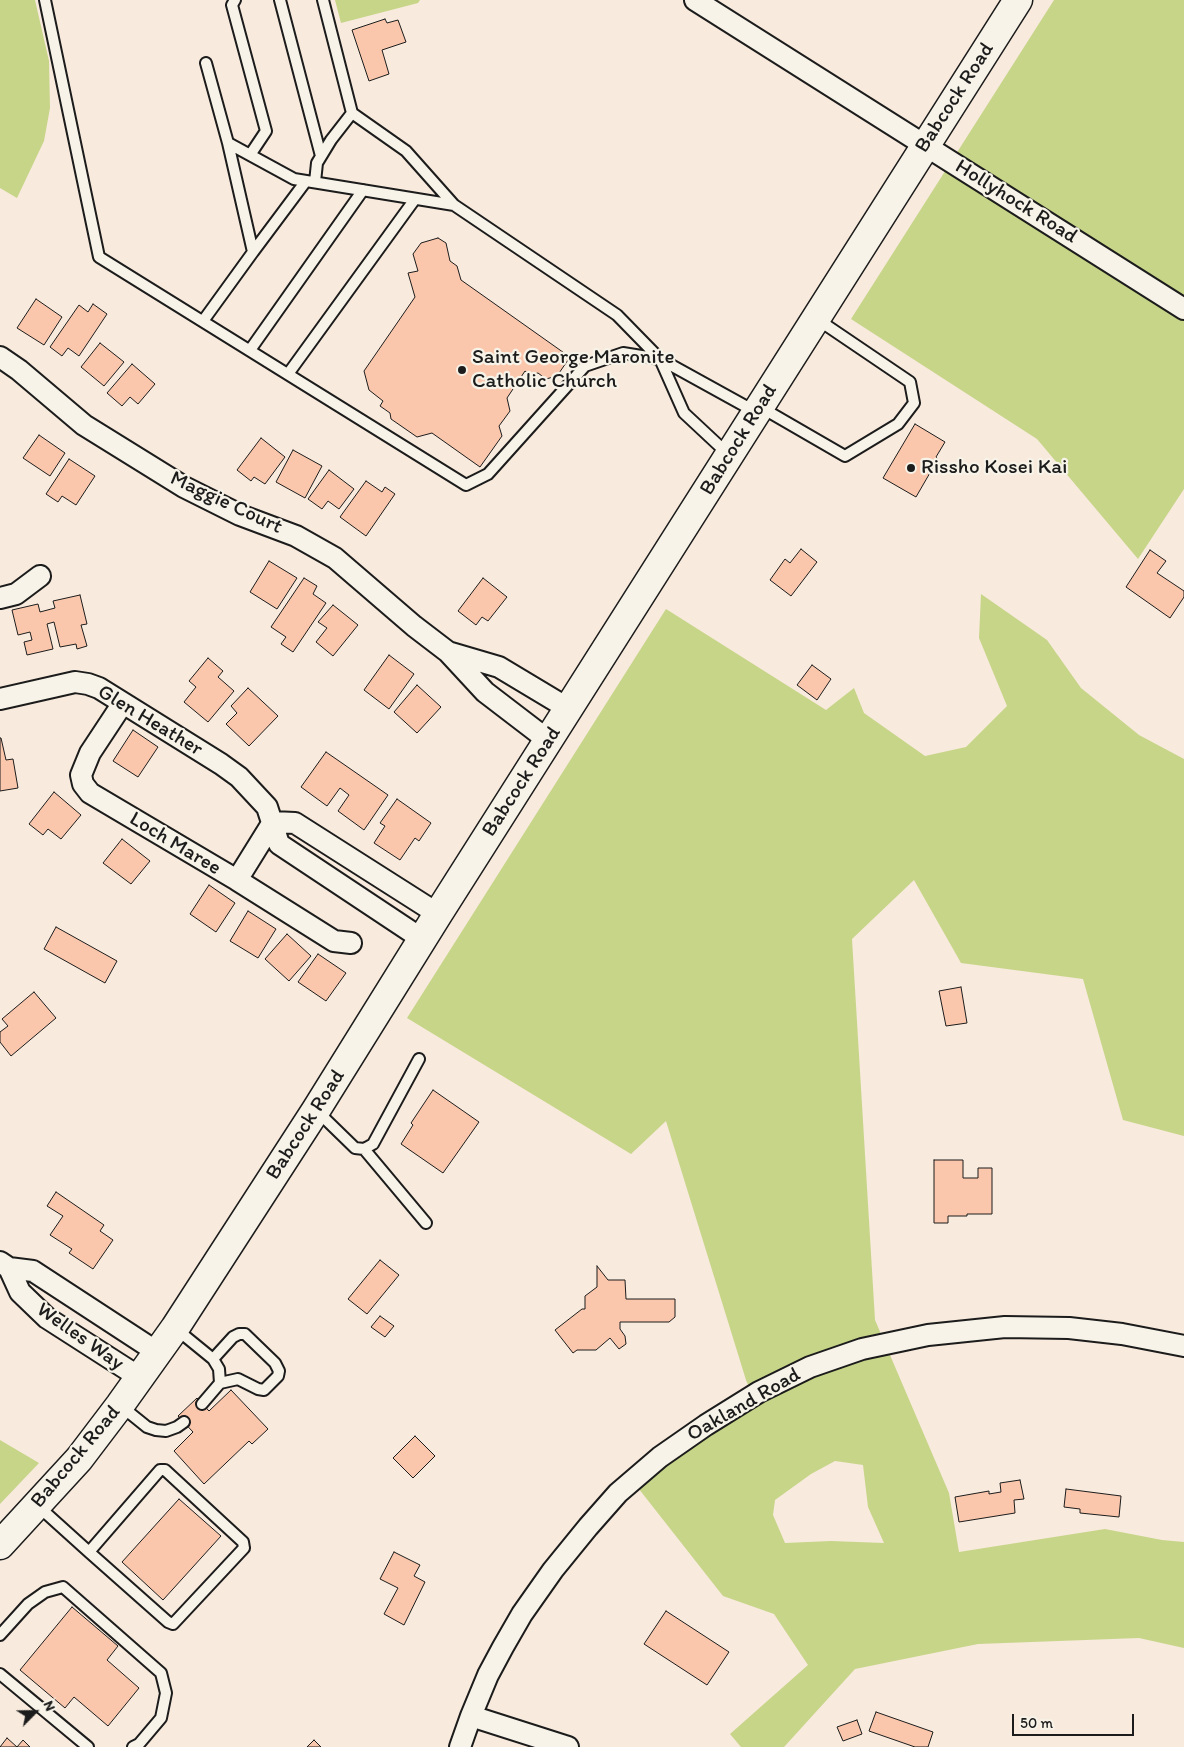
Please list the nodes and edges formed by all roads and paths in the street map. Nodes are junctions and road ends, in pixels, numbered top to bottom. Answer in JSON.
{"nodes":[{"id":1,"x":46,"y":0,"type":"edge"},
{"id":2,"x":235,"y":0,"type":"edge"},
{"id":3,"x":280,"y":0,"type":"edge"},
{"id":4,"x":322,"y":0,"type":"edge"},
{"id":5,"x":695,"y":0,"type":"edge"},
{"id":6,"x":1018,"y":0,"type":"edge"},
{"id":7,"x":206,"y":62,"type":"dead end"},
{"id":8,"x":352,"y":113,"type":"junction"},
{"id":9,"x":228,"y":143,"type":"junction"},
{"id":10,"x":925,"y":144,"type":"junction"},
{"id":11,"x":250,"y":154,"type":"junction"},
{"id":12,"x":321,"y":156,"type":"junction"},
{"id":13,"x":311,"y":181,"type":"junction"},
{"id":14,"x":363,"y":190,"type":"junction"},
{"id":15,"x":415,"y":199,"type":"junction"},
{"id":16,"x":454,"y":206,"type":"junction"},
{"id":17,"x":253,"y":252,"type":"junction"},
{"id":18,"x":1184,"y":309,"type":"edge"},
{"id":19,"x":816,"y":319,"type":"junction"},
{"id":20,"x":203,"y":321,"type":"junction"},
{"id":21,"x":250,"y":350,"type":"junction"},
{"id":22,"x":0,"y":357,"type":"edge"},
{"id":23,"x":660,"y":359,"type":"junction"},
{"id":24,"x":288,"y":374,"type":"junction"},
{"id":25,"x":758,"y":410,"type":"junction"},
{"id":26,"x":729,"y":456,"type":"junction"},
{"id":27,"x":40,"y":576,"type":"dead end"},
{"id":28,"x":0,"y":598,"type":"edge"},
{"id":29,"x":448,"y":652,"type":"junction"},
{"id":30,"x":0,"y":699,"type":"edge"},
{"id":31,"x":123,"y":703,"type":"junction"},
{"id":32,"x":569,"y":709,"type":"junction"},
{"id":33,"x":549,"y":741,"type":"junction"},
{"id":34,"x":273,"y":822,"type":"junction"},
{"id":35,"x":237,"y":880,"type":"junction"},
{"id":36,"x":438,"y":914,"type":"junction"},
{"id":37,"x":422,"y":939,"type":"junction"},
{"id":38,"x":351,"y":943,"type":"dead end"},
{"id":39,"x":418,"y":1059,"type":"dead end"},
{"id":40,"x":316,"y":1110,"type":"junction"},
{"id":41,"x":364,"y":1149,"type":"junction"},
{"id":42,"x":426,"y":1224,"type":"dead end"},
{"id":43,"x":5,"y":1265,"type":"edge"},
{"id":44,"x":175,"y":1328,"type":"junction"},
{"id":45,"x":1184,"y":1346,"type":"edge"},
{"id":46,"x":156,"y":1352,"type":"junction"},
{"id":47,"x":213,"y":1359,"type":"junction"},
{"id":48,"x":139,"y":1377,"type":"junction"},
{"id":49,"x":220,"y":1383,"type":"junction"},
{"id":50,"x":202,"y":1404,"type":"dead end"},
{"id":51,"x":120,"y":1405,"type":"junction"},
{"id":52,"x":184,"y":1422,"type":"dead end"},
{"id":53,"x":37,"y":1505,"type":"junction"},
{"id":54,"x":0,"y":1545,"type":"edge"},
{"id":55,"x":90,"y":1552,"type":"junction"},
{"id":56,"x":0,"y":1635,"type":"edge"},
{"id":57,"x":0,"y":1674,"type":"edge"},
{"id":58,"x":471,"y":1716,"type":"junction"},
{"id":59,"x":88,"y":1747,"type":"edge"},
{"id":60,"x":132,"y":1747,"type":"edge"},
{"id":61,"x":460,"y":1747,"type":"edge"},
{"id":62,"x":568,"y":1747,"type":"edge"}],
"edges":[{"from":1,"to":20,"type":"lane"},
{"from":2,"to":11,"type":"lane"},
{"from":3,"to":12,"type":"lane"},
{"from":4,"to":8,"type":"lane"},
{"from":5,"to":10,"type":"street","name":"Hollyhock Road"},
{"from":6,"to":10,"type":"main road","name":"Babcock Road"},
{"from":7,"to":9,"type":"lane"},
{"from":8,"to":12,"type":"lane"},
{"from":8,"to":16,"type":"lane"},
{"from":9,"to":11,"type":"lane"},
{"from":9,"to":17,"type":"lane"},
{"from":10,"to":18,"type":"street","name":"Hollyhock Road"},
{"from":10,"to":19,"type":"main road","name":"Babcock Road"},
{"from":11,"to":13,"type":"lane"},
{"from":12,"to":13,"type":"lane"},
{"from":13,"to":14,"type":"lane"},
{"from":13,"to":17,"type":"lane"},
{"from":14,"to":15,"type":"lane"},
{"from":14,"to":21,"type":"lane"},
{"from":15,"to":16,"type":"lane"},
{"from":15,"to":24,"type":"lane"},
{"from":16,"to":23,"type":"lane"},
{"from":17,"to":20,"type":"lane"},
{"from":19,"to":25,"type":"main road","name":"Babcock Road"},
{"from":19,"to":25,"type":"lane"},
{"from":20,"to":21,"type":"lane"},
{"from":21,"to":24,"type":"lane"},
{"from":22,"to":29,"type":"street","name":"Maggie Court"},
{"from":23,"to":24,"type":"lane"},
{"from":23,"to":25,"type":"lane"},
{"from":23,"to":26,"type":"lane"},
{"from":25,"to":26,"type":"main road","name":"Babcock Road"},
{"from":26,"to":32,"type":"main road","name":"Babcock Road"},
{"from":27,"to":28,"type":"street"},
{"from":29,"to":32,"type":"street","name":"Maggie Court"},
{"from":29,"to":33,"type":"street","name":"Maggie Court"},
{"from":30,"to":31,"type":"street","name":"Glen Heather"},
{"from":31,"to":34,"type":"street","name":"Glen Heather"},
{"from":31,"to":35,"type":"street","name":"Loch Maree"},
{"from":32,"to":33,"type":"main road","name":"Babcock Road"},
{"from":33,"to":36,"type":"main road","name":"Babcock Road"},
{"from":34,"to":35,"type":"street"},
{"from":34,"to":36,"type":"street"},
{"from":34,"to":37,"type":"street","name":"Glen Heather"},
{"from":35,"to":38,"type":"street","name":"Loch Maree"},
{"from":36,"to":37,"type":"main road","name":"Babcock Road"},
{"from":37,"to":40,"type":"main road","name":"Babcock Road"},
{"from":39,"to":41,"type":"lane"},
{"from":40,"to":41,"type":"lane"},
{"from":40,"to":44,"type":"main road","name":"Babcock Road"},
{"from":41,"to":42,"type":"lane"},
{"from":43,"to":46,"type":"street","name":"Welles Way"},
{"from":43,"to":48,"type":"street","name":"Welles Way"},
{"from":44,"to":46,"type":"main road","name":"Babcock Road"},
{"from":44,"to":47,"type":"lane"},
{"from":45,"to":58,"type":"street","name":"Oakland Road"},
{"from":46,"to":48,"type":"main road","name":"Babcock Road"},
{"from":47,"to":49,"type":"lane"},
{"from":47,"to":49,"type":"lane"},
{"from":48,"to":51,"type":"main road","name":"Babcock Road"},
{"from":49,"to":50,"type":"lane"},
{"from":51,"to":52,"type":"lane"},
{"from":51,"to":53,"type":"main road","name":"Babcock Road"},
{"from":53,"to":54,"type":"main road","name":"Babcock Road"},
{"from":53,"to":55,"type":"lane"},
{"from":55,"to":55,"type":"lane"},
{"from":56,"to":60,"type":"lane"},
{"from":57,"to":59,"type":"lane"},
{"from":58,"to":61,"type":"street","name":"Oakland Road"},
{"from":58,"to":62,"type":"street"}]}
